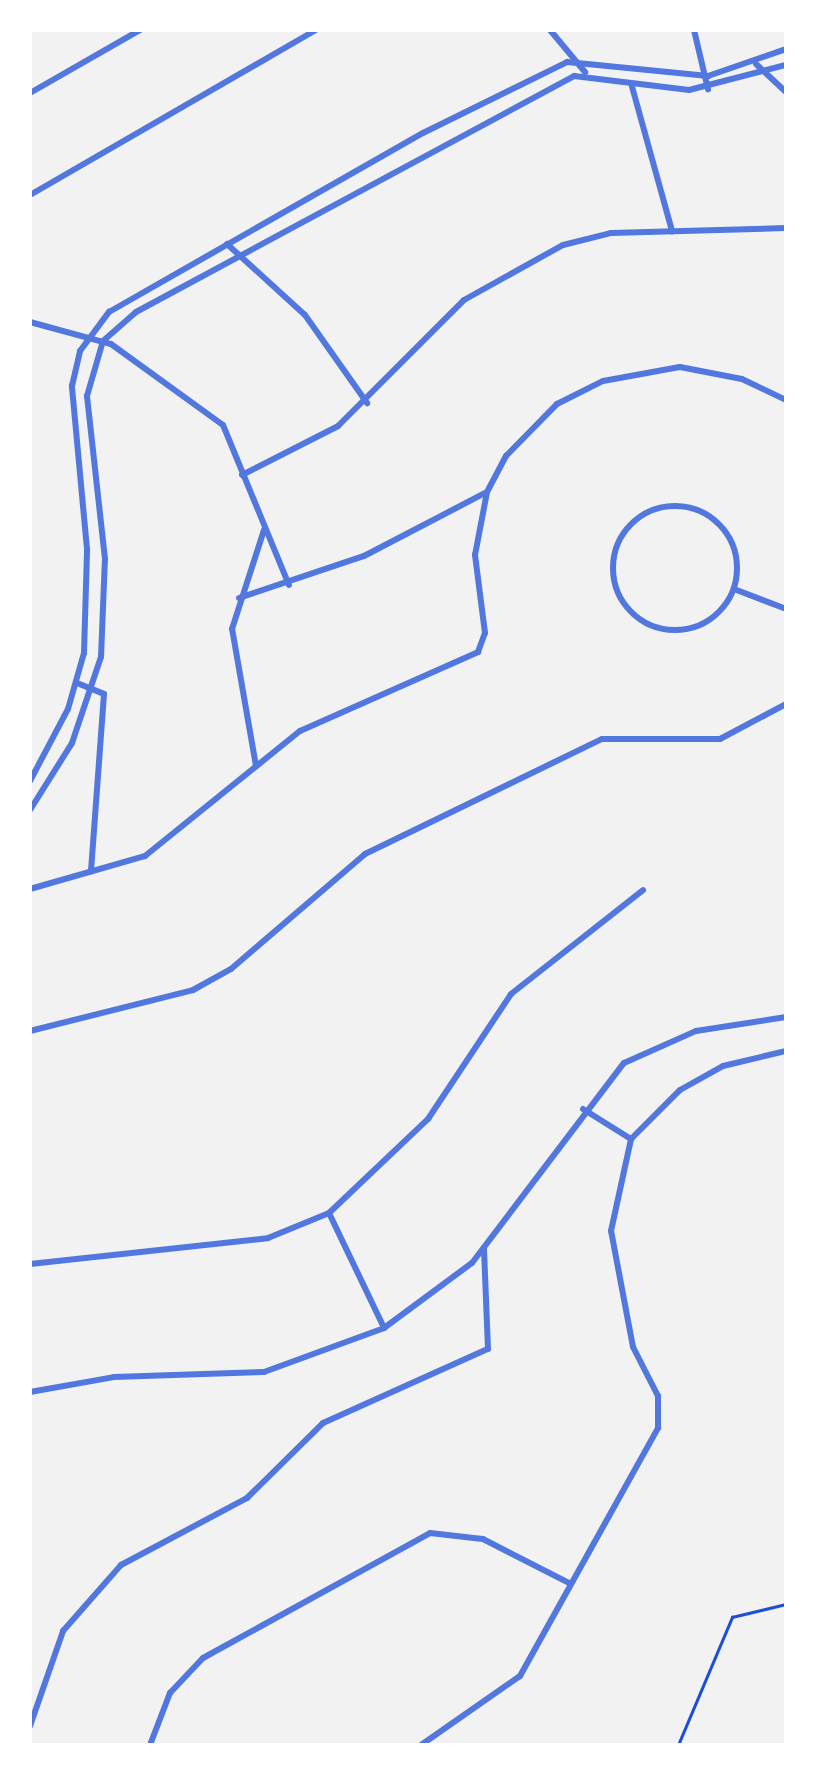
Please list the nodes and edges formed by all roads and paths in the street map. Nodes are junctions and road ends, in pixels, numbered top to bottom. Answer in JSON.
{"nodes":[{"id":1,"x":140,"y":30,"type":"edge"},
{"id":2,"x":316,"y":30,"type":"edge"},
{"id":3,"x":550,"y":30,"type":"edge"},
{"id":4,"x":694,"y":30,"type":"edge"},
{"id":5,"x":786,"y":49,"type":"edge"},
{"id":6,"x":582,"y":60,"type":"junction"},
{"id":7,"x":756,"y":64,"type":"junction"},
{"id":8,"x":786,"y":65,"type":"edge"},
{"id":9,"x":585,"y":72,"type":"junction"},
{"id":10,"x":708,"y":76,"type":"junction"},
{"id":11,"x":762,"y":76,"type":"junction"},
{"id":12,"x":631,"y":83,"type":"junction"},
{"id":13,"x":708,"y":89,"type":"junction"},
{"id":14,"x":786,"y":92,"type":"edge"},
{"id":15,"x":30,"y":94,"type":"edge"},
{"id":16,"x":30,"y":195,"type":"edge"},
{"id":17,"x":786,"y":228,"type":"edge"},
{"id":18,"x":672,"y":231,"type":"junction"},
{"id":19,"x":227,"y":243,"type":"junction"},
{"id":20,"x":236,"y":258,"type":"junction"},
{"id":21,"x":30,"y":322,"type":"edge"},
{"id":22,"x":87,"y":338,"type":"junction"},
{"id":23,"x":104,"y":340,"type":"junction"},
{"id":24,"x":786,"y":400,"type":"edge"},
{"id":25,"x":366,"y":402,"type":"junction"},
{"id":26,"x":242,"y":475,"type":"junction"},
{"id":27,"x":486,"y":492,"type":"junction"},
{"id":28,"x":264,"y":530,"type":"junction"},
{"id":29,"x":289,"y":585,"type":"junction"},
{"id":30,"x":734,"y":590,"type":"junction"},
{"id":31,"x":239,"y":598,"type":"junction"},
{"id":32,"x":786,"y":609,"type":"edge"},
{"id":33,"x":78,"y":682,"type":"junction"},
{"id":34,"x":95,"y":685,"type":"junction"},
{"id":35,"x":786,"y":704,"type":"edge"},
{"id":36,"x":256,"y":766,"type":"junction"},
{"id":37,"x":30,"y":781,"type":"edge"},
{"id":38,"x":30,"y":810,"type":"edge"},
{"id":39,"x":91,"y":872,"type":"junction"},
{"id":40,"x":30,"y":889,"type":"edge"},
{"id":41,"x":643,"y":890,"type":"dead end"},
{"id":42,"x":786,"y":1018,"type":"edge"},
{"id":43,"x":30,"y":1031,"type":"edge"},
{"id":44,"x":786,"y":1051,"type":"edge"},
{"id":45,"x":583,"y":1108,"type":"junction"},
{"id":46,"x":631,"y":1140,"type":"junction"},
{"id":47,"x":329,"y":1213,"type":"junction"},
{"id":48,"x":484,"y":1248,"type":"junction"},
{"id":49,"x":30,"y":1264,"type":"edge"},
{"id":50,"x":384,"y":1328,"type":"junction"},
{"id":51,"x":30,"y":1392,"type":"edge"},
{"id":52,"x":569,"y":1583,"type":"junction"},
{"id":53,"x":786,"y":1604,"type":"edge"},
{"id":54,"x":30,"y":1726,"type":"edge"},
{"id":55,"x":150,"y":1745,"type":"edge"},
{"id":56,"x":421,"y":1745,"type":"edge"},
{"id":57,"x":678,"y":1745,"type":"edge"}],
"edges":[{"from":1,"to":15,"type":"street"},
{"from":2,"to":16,"type":"street"},
{"from":3,"to":6,"type":"street"},
{"from":4,"to":10,"type":"street"},
{"from":5,"to":7,"type":"street"},
{"from":6,"to":9,"type":"street"},
{"from":6,"to":10,"type":"street"},
{"from":6,"to":19,"type":"street"},
{"from":7,"to":10,"type":"street"},
{"from":7,"to":11,"type":"street"},
{"from":8,"to":11,"type":"street"},
{"from":9,"to":12,"type":"street"},
{"from":9,"to":20,"type":"street"},
{"from":10,"to":13,"type":"street"},
{"from":11,"to":13,"type":"street"},
{"from":11,"to":14,"type":"street"},
{"from":12,"to":13,"type":"street"},
{"from":12,"to":18,"type":"street"},
{"from":17,"to":18,"type":"street"},
{"from":18,"to":25,"type":"street"},
{"from":19,"to":20,"type":"street"},
{"from":19,"to":22,"type":"street"},
{"from":20,"to":23,"type":"street"},
{"from":20,"to":25,"type":"street"},
{"from":21,"to":22,"type":"street"},
{"from":22,"to":23,"type":"street"},
{"from":22,"to":33,"type":"street"},
{"from":23,"to":26,"type":"street"},
{"from":23,"to":34,"type":"street"},
{"from":24,"to":27,"type":"street"},
{"from":25,"to":26,"type":"street"},
{"from":26,"to":28,"type":"street"},
{"from":27,"to":29,"type":"street"},
{"from":27,"to":36,"type":"street"},
{"from":28,"to":29,"type":"street"},
{"from":28,"to":31,"type":"street"},
{"from":29,"to":31,"type":"street"},
{"from":30,"to":30,"type":"street"},
{"from":30,"to":32,"type":"street"},
{"from":31,"to":36,"type":"street"},
{"from":33,"to":34,"type":"street"},
{"from":33,"to":37,"type":"street"},
{"from":34,"to":38,"type":"street"},
{"from":34,"to":39,"type":"street"},
{"from":35,"to":43,"type":"street"},
{"from":36,"to":39,"type":"street"},
{"from":39,"to":40,"type":"street"},
{"from":41,"to":47,"type":"street"},
{"from":42,"to":45,"type":"street"},
{"from":44,"to":46,"type":"street"},
{"from":45,"to":46,"type":"street"},
{"from":45,"to":48,"type":"street"},
{"from":46,"to":52,"type":"street"},
{"from":47,"to":49,"type":"street"},
{"from":47,"to":50,"type":"street"},
{"from":48,"to":50,"type":"street"},
{"from":48,"to":54,"type":"street"},
{"from":50,"to":51,"type":"street"},
{"from":52,"to":55,"type":"street"},
{"from":52,"to":56,"type":"street"},
{"from":53,"to":57,"type":"path"}]}
